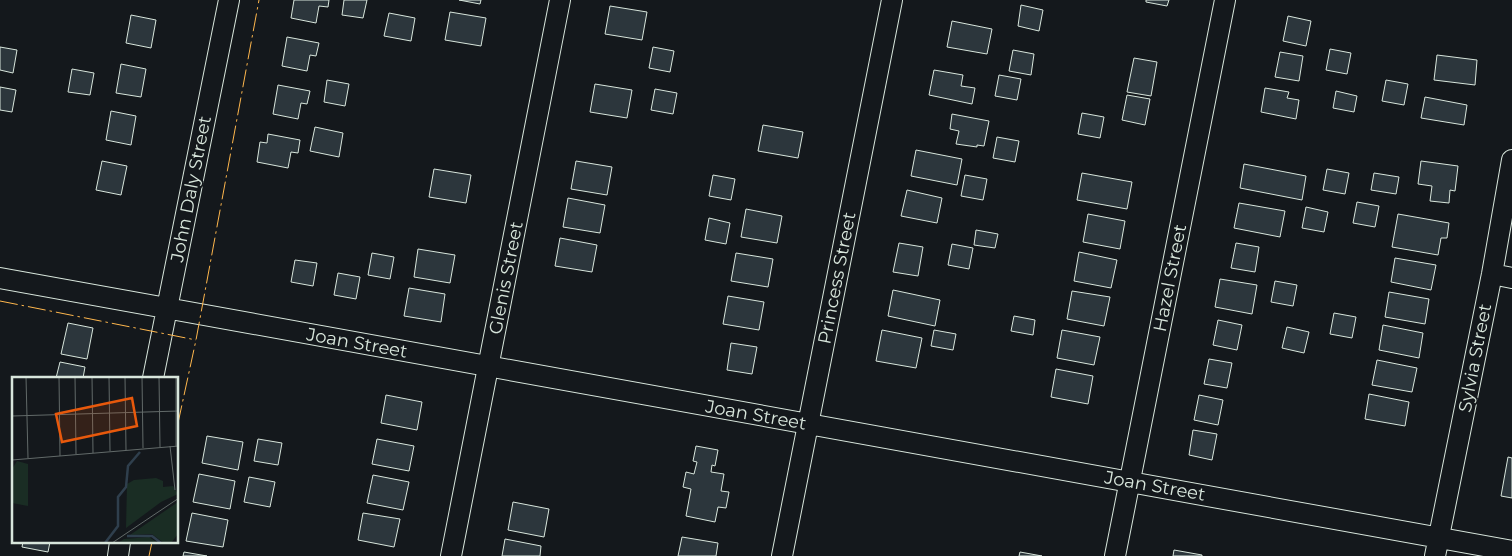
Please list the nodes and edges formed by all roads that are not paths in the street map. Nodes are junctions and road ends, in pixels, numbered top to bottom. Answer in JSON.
{"nodes":[{"id":1,"x":229,"y":0,"type":"edge"},
{"id":2,"x":560,"y":0,"type":"edge"},
{"id":3,"x":892,"y":0,"type":"edge"},
{"id":4,"x":1225,"y":0,"type":"edge"},
{"id":5,"x":1512,"y":160,"type":"edge"},
{"id":6,"x":1492,"y":274,"type":"junction"},
{"id":7,"x":0,"y":278,"type":"edge"},
{"id":8,"x":1512,"y":278,"type":"edge"},
{"id":9,"x":167,"y":309,"type":"junction"},
{"id":10,"x":489,"y":367,"type":"junction"},
{"id":11,"x":153,"y":377,"type":"edge"},
{"id":12,"x":809,"y":424,"type":"junction"},
{"id":13,"x":1130,"y":482,"type":"junction"},
{"id":14,"x":1437,"y":547,"type":"edge"},
{"id":15,"x":1512,"y":551,"type":"edge"},
{"id":16,"x":451,"y":556,"type":"edge"},
{"id":17,"x":782,"y":556,"type":"edge"},
{"id":18,"x":1115,"y":556,"type":"edge"}],
"edges":[{"from":1,"to":9,"type":"street","name":"John Daly Street"},
{"from":2,"to":10,"type":"street","name":"Glenis Street"},
{"from":3,"to":12,"type":"street","name":"Princess Street"},
{"from":4,"to":13,"type":"street","name":"Hazel Street"},
{"from":5,"to":6,"type":"street","name":"Sylvia Street"},
{"from":6,"to":8,"type":"street"},
{"from":6,"to":14,"type":"street","name":"Sylvia Street"},
{"from":7,"to":9,"type":"street","name":"Joan Street"},
{"from":9,"to":10,"type":"street","name":"Joan Street"},
{"from":9,"to":11,"type":"street","name":"John Daly Street"},
{"from":10,"to":12,"type":"street","name":"Joan Street"},
{"from":10,"to":16,"type":"street","name":"Glenis Street"},
{"from":12,"to":13,"type":"street","name":"Joan Street"},
{"from":12,"to":17,"type":"street","name":"Princess Street"},
{"from":13,"to":14,"type":"street","name":"Joan Street"},
{"from":13,"to":18,"type":"street","name":"Hazel Street"},
{"from":14,"to":15,"type":"street","name":"Joan Street"}]}
